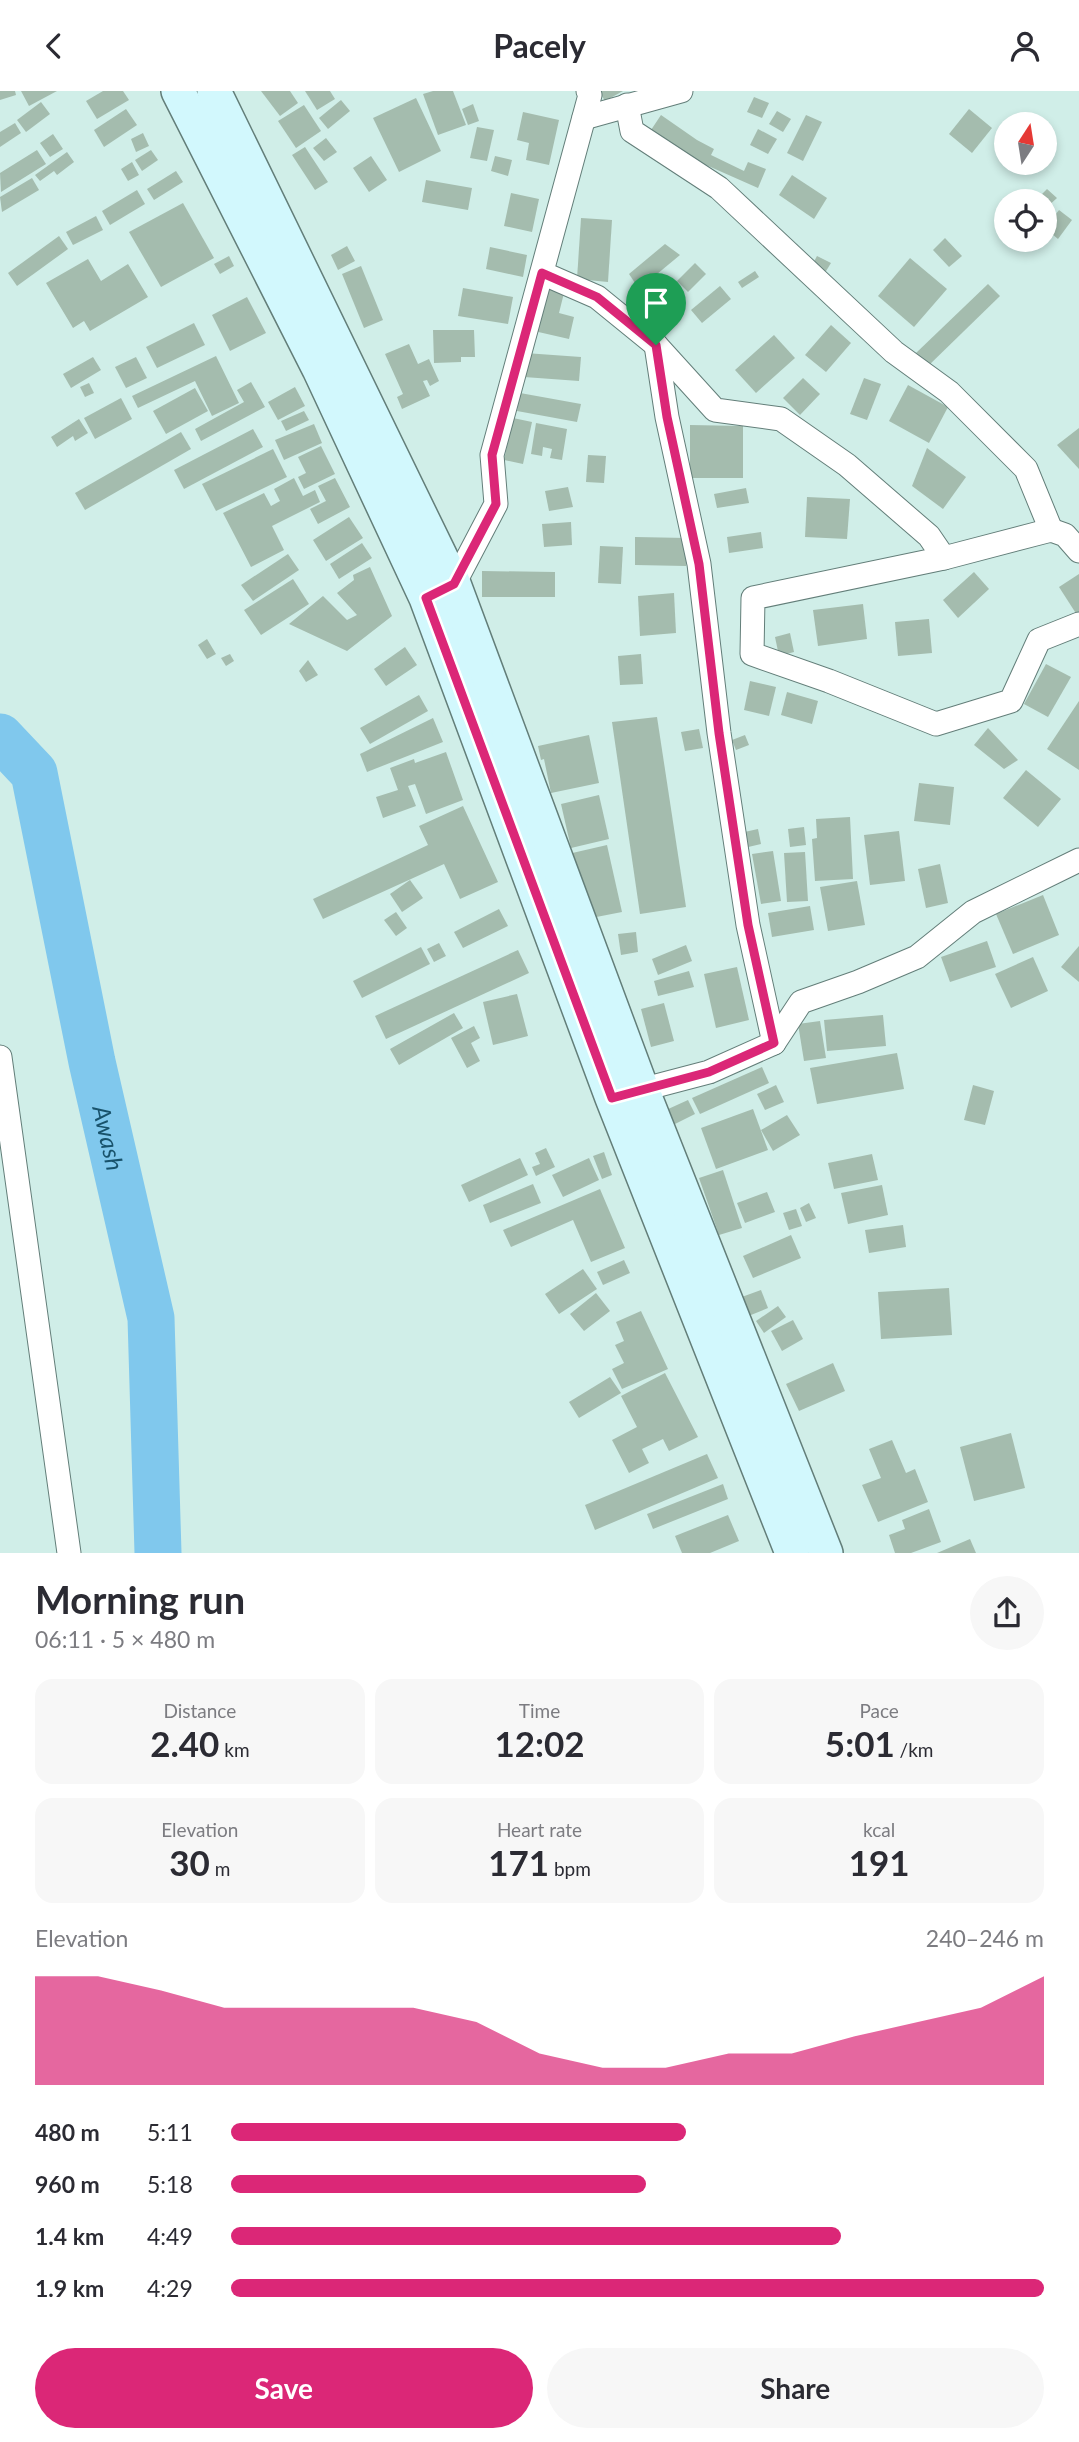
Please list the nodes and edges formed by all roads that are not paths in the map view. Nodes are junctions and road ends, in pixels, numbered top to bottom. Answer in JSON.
{"nodes":[{"id":1,"x":178,"y":91,"type":"edge"},
{"id":2,"x":214,"y":91,"type":"edge"},
{"id":3,"x":588,"y":91,"type":"edge"},
{"id":4,"x":681,"y":91,"type":"edge"},
{"id":5,"x":627,"y":106,"type":"junction"},
{"id":6,"x":584,"y":118,"type":"junction"},
{"id":7,"x":542,"y":273,"type":"junction"},
{"id":8,"x":656,"y":345,"type":"junction"},
{"id":9,"x":1051,"y":530,"type":"junction"},
{"id":10,"x":1079,"y":551,"type":"edge"},
{"id":11,"x":944,"y":558,"type":"junction"},
{"id":12,"x":440,"y":591,"type":"junction"},
{"id":13,"x":1079,"y":624,"type":"edge"},
{"id":14,"x":1079,"y":860,"type":"edge"},
{"id":15,"x":774,"y":1043,"type":"junction"},
{"id":16,"x":0,"y":1057,"type":"edge"},
{"id":17,"x":627,"y":1093,"type":"junction"},
{"id":18,"x":69,"y":1553,"type":"edge"},
{"id":19,"x":792,"y":1553,"type":"edge"},
{"id":20,"x":826,"y":1553,"type":"edge"}],
"edges":[{"from":1,"to":12,"type":"main road"},
{"from":2,"to":12,"type":"main road"},
{"from":3,"to":6,"type":"street"},
{"from":4,"to":5,"type":"street"},
{"from":5,"to":6,"type":"street"},
{"from":5,"to":9,"type":"street"},
{"from":6,"to":7,"type":"street"},
{"from":7,"to":8,"type":"street"},
{"from":7,"to":12,"type":"street"},
{"from":8,"to":11,"type":"street"},
{"from":8,"to":15,"type":"street"},
{"from":9,"to":10,"type":"street"},
{"from":9,"to":11,"type":"street"},
{"from":11,"to":13,"type":"street"},
{"from":12,"to":17,"type":"main road"},
{"from":14,"to":15,"type":"street"},
{"from":15,"to":17,"type":"street"},
{"from":16,"to":18,"type":"street"},
{"from":17,"to":19,"type":"main road"},
{"from":17,"to":20,"type":"main road"}]}
